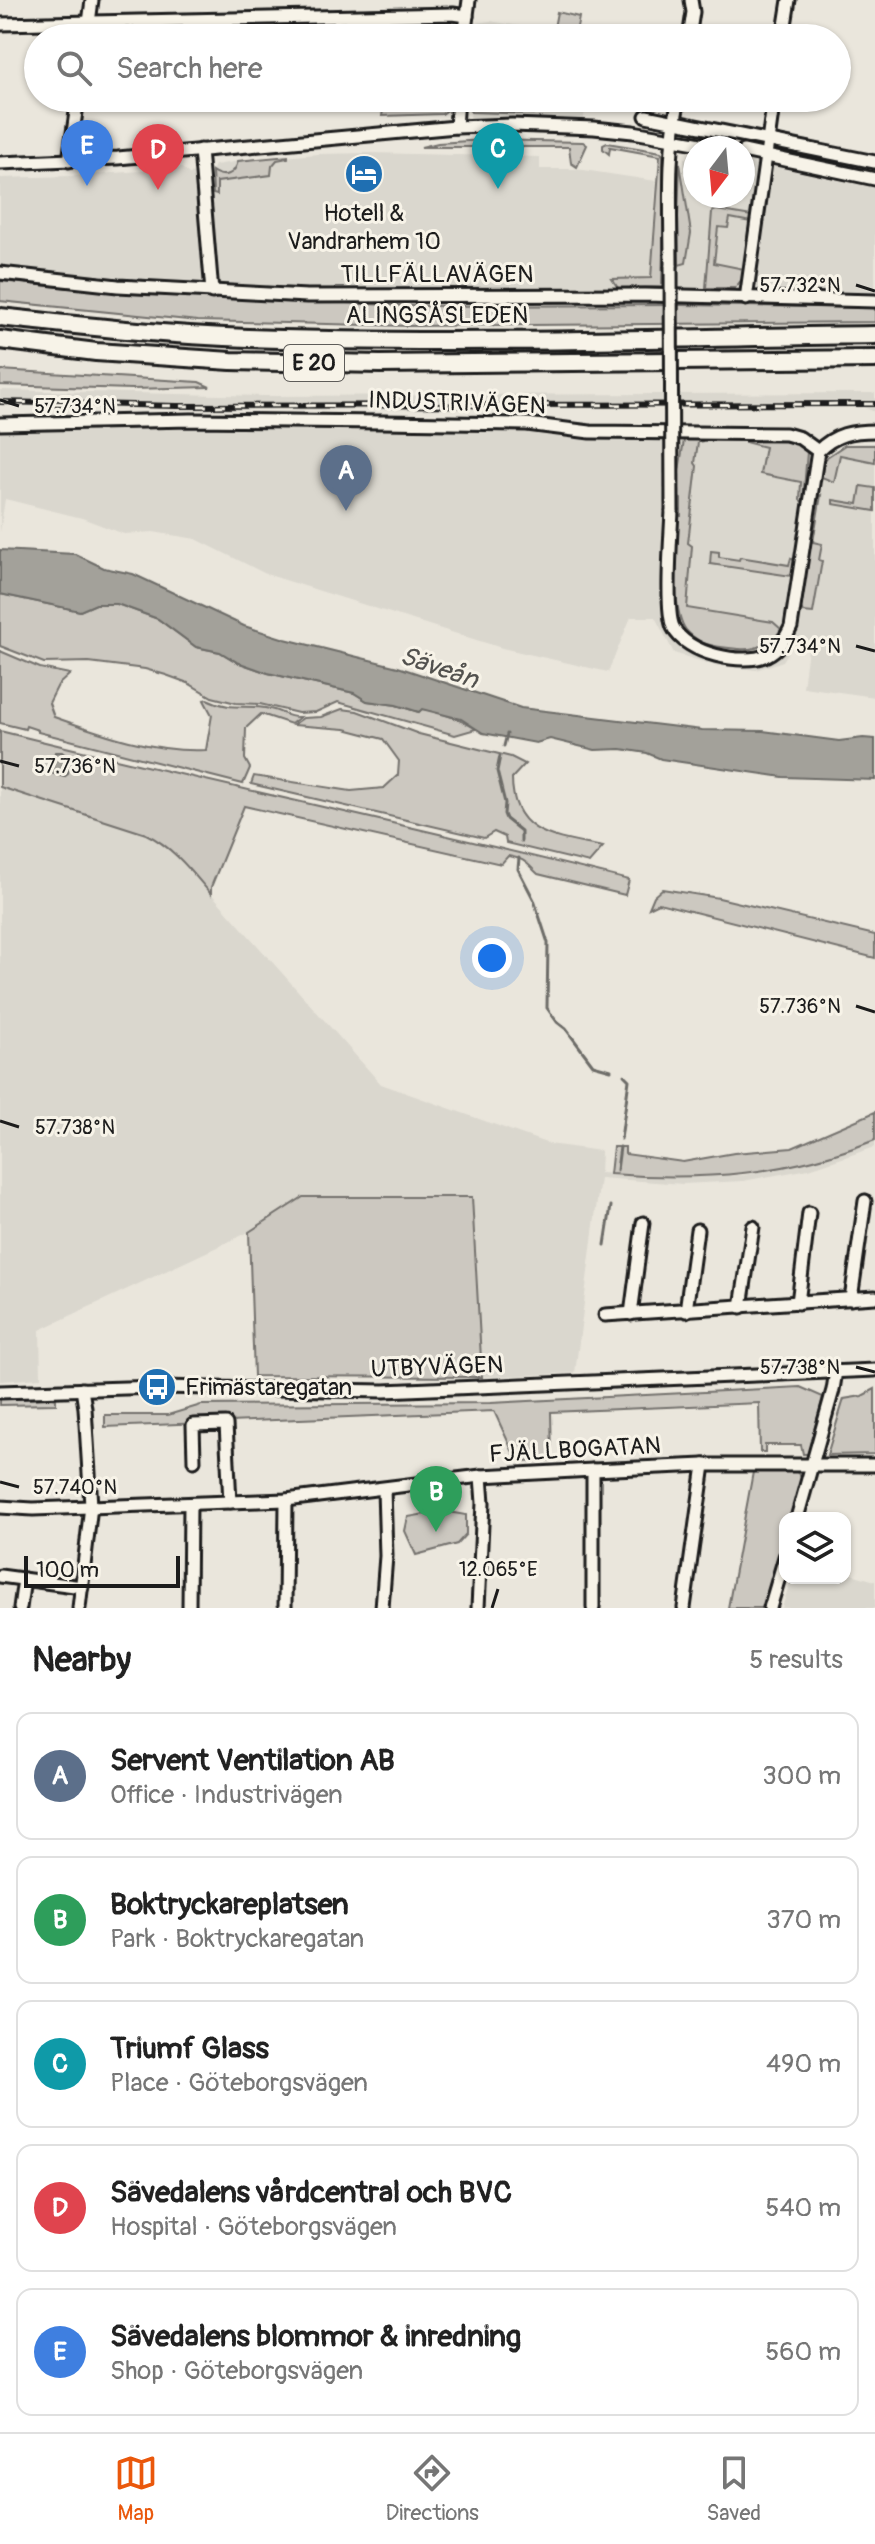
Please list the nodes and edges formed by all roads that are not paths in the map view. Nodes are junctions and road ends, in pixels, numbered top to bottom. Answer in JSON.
{"nodes":[{"id":1,"x":92,"y":0,"type":"edge"},
{"id":2,"x":469,"y":0,"type":"edge"},
{"id":3,"x":691,"y":0,"type":"edge"},
{"id":4,"x":789,"y":0,"type":"edge"},
{"id":5,"x":467,"y":16,"type":"junction"},
{"id":6,"x":89,"y":22,"type":"junction"},
{"id":7,"x":0,"y":24,"type":"edge"},
{"id":8,"x":466,"y":24,"type":"edge"},
{"id":9,"x":691,"y":24,"type":"edge"},
{"id":10,"x":785,"y":24,"type":"edge"},
{"id":11,"x":76,"y":112,"type":"edge"},
{"id":12,"x":457,"y":112,"type":"edge"},
{"id":13,"x":676,"y":112,"type":"edge"},
{"id":14,"x":772,"y":112,"type":"edge"},
{"id":15,"x":646,"y":116,"type":"dead end"},
{"id":16,"x":674,"y":122,"type":"junction"},
{"id":17,"x":456,"y":127,"type":"junction"},
{"id":18,"x":672,"y":139,"type":"junction"},
{"id":19,"x":767,"y":140,"type":"junction"},
{"id":20,"x":683,"y":141,"type":"edge"},
{"id":21,"x":200,"y":150,"type":"junction"},
{"id":22,"x":755,"y":153,"type":"edge"},
{"id":23,"x":765,"y":155,"type":"junction"},
{"id":24,"x":69,"y":161,"type":"junction"},
{"id":25,"x":875,"y":162,"type":"edge"},
{"id":26,"x":0,"y":163,"type":"edge"},
{"id":27,"x":875,"y":179,"type":"edge"},
{"id":28,"x":0,"y":273,"type":"edge"},
{"id":29,"x":212,"y":292,"type":"junction"},
{"id":30,"x":746,"y":299,"type":"junction"},
{"id":31,"x":875,"y":301,"type":"edge"},
{"id":32,"x":0,"y":317,"type":"edge"},
{"id":33,"x":875,"y":335,"type":"edge"},
{"id":34,"x":0,"y":340,"type":"edge"},
{"id":35,"x":875,"y":359,"type":"edge"},
{"id":36,"x":0,"y":424,"type":"edge"},
{"id":37,"x":875,"y":431,"type":"edge"},
{"id":38,"x":818,"y":451,"type":"junction"},
{"id":39,"x":865,"y":1201,"type":"dead end"},
{"id":40,"x":809,"y":1213,"type":"dead end"},
{"id":41,"x":643,"y":1223,"type":"dead end"},
{"id":42,"x":753,"y":1227,"type":"dead end"},
{"id":43,"x":697,"y":1230,"type":"dead end"},
{"id":44,"x":875,"y":1297,"type":"edge"},
{"id":45,"x":851,"y":1299,"type":"junction"},
{"id":46,"x":798,"y":1303,"type":"junction"},
{"id":47,"x":741,"y":1307,"type":"junction"},
{"id":48,"x":686,"y":1311,"type":"junction"},
{"id":49,"x":631,"y":1314,"type":"junction"},
{"id":50,"x":605,"y":1315,"type":"dead end"},
{"id":51,"x":875,"y":1370,"type":"edge"},
{"id":52,"x":836,"y":1371,"type":"junction"},
{"id":53,"x":82,"y":1389,"type":"junction"},
{"id":54,"x":0,"y":1392,"type":"edge"},
{"id":55,"x":194,"y":1461,"type":"dead end"},
{"id":56,"x":704,"y":1465,"type":"junction"},
{"id":57,"x":812,"y":1465,"type":"junction"},
{"id":58,"x":875,"y":1465,"type":"edge"},
{"id":59,"x":593,"y":1470,"type":"junction"},
{"id":60,"x":481,"y":1476,"type":"junction"},
{"id":61,"x":384,"y":1489,"type":"junction"},
{"id":62,"x":286,"y":1500,"type":"junction"},
{"id":63,"x":230,"y":1502,"type":"junction"},
{"id":64,"x":190,"y":1504,"type":"junction"},
{"id":65,"x":91,"y":1506,"type":"junction"},
{"id":66,"x":0,"y":1507,"type":"edge"},
{"id":67,"x":799,"y":1512,"type":"edge"},
{"id":68,"x":0,"y":1576,"type":"edge"},
{"id":69,"x":779,"y":1577,"type":"edge"},
{"id":70,"x":24,"y":1579,"type":"junction"},
{"id":71,"x":82,"y":1587,"type":"junction"},
{"id":72,"x":20,"y":1608,"type":"edge"},
{"id":73,"x":79,"y":1608,"type":"edge"},
{"id":74,"x":189,"y":1608,"type":"edge"},
{"id":75,"x":285,"y":1608,"type":"edge"},
{"id":76,"x":382,"y":1608,"type":"edge"},
{"id":77,"x":478,"y":1608,"type":"edge"},
{"id":78,"x":593,"y":1608,"type":"edge"},
{"id":79,"x":684,"y":1608,"type":"edge"},
{"id":80,"x":770,"y":1608,"type":"edge"}],
"edges":[{"from":1,"to":6,"type":"street"},
{"from":2,"to":5,"type":"street"},
{"from":3,"to":9,"type":"street"},
{"from":4,"to":10,"type":"street"},
{"from":5,"to":6,"type":"street"},
{"from":5,"to":8,"type":"street"},
{"from":6,"to":7,"type":"street"},
{"from":11,"to":24,"type":"street"},
{"from":12,"to":17,"type":"street"},
{"from":13,"to":16,"type":"street"},
{"from":14,"to":19,"type":"street"},
{"from":15,"to":16,"type":"street"},
{"from":16,"to":18,"type":"street"},
{"from":16,"to":19,"type":"street"},
{"from":17,"to":18,"type":"street"},
{"from":17,"to":21,"type":"street"},
{"from":18,"to":20,"type":"street"},
{"from":18,"to":38,"type":"street","bridge":true},
{"from":19,"to":23,"type":"street"},
{"from":19,"to":25,"type":"street"},
{"from":21,"to":24,"type":"street"},
{"from":21,"to":29,"type":"street"},
{"from":22,"to":23,"type":"street"},
{"from":23,"to":27,"type":"street"},
{"from":23,"to":30,"type":"street"},
{"from":24,"to":26,"type":"street"},
{"from":28,"to":29,"type":"street","name":"TILLFÄLLAVÄGEN"},
{"from":29,"to":30,"type":"street","name":"TILLFÄLLAVÄGEN"},
{"from":30,"to":31,"type":"street","name":"TILLFÄLLAVÄGEN"},
{"from":32,"to":33,"type":"highway","name":"ALINGSÅSLEDEN","number":"E 20"},
{"from":34,"to":35,"type":"highway","number":"E 20"},
{"from":36,"to":38,"type":"street","name":"INDUSTRIVÄGEN"},
{"from":37,"to":38,"type":"street"},
{"from":39,"to":45,"type":"street"},
{"from":40,"to":46,"type":"street"},
{"from":41,"to":49,"type":"street"},
{"from":42,"to":47,"type":"street"},
{"from":43,"to":48,"type":"street"},
{"from":44,"to":45,"type":"street"},
{"from":45,"to":46,"type":"street"},
{"from":46,"to":47,"type":"street"},
{"from":47,"to":48,"type":"street"},
{"from":48,"to":49,"type":"street"},
{"from":49,"to":50,"type":"street"},
{"from":51,"to":52,"type":"street","name":"UTBYVÄGEN"},
{"from":52,"to":53,"type":"street","name":"UTBYVÄGEN"},
{"from":52,"to":57,"type":"street"},
{"from":53,"to":54,"type":"street","name":"UTBYVÄGEN"},
{"from":53,"to":65,"type":"street"},
{"from":55,"to":63,"type":"street"},
{"from":56,"to":57,"type":"street","name":"FJÄLLBOGATAN"},
{"from":56,"to":59,"type":"street","name":"FJÄLLBOGATAN"},
{"from":56,"to":79,"type":"street"},
{"from":57,"to":58,"type":"street","name":"FJÄLLBOGATAN"},
{"from":57,"to":67,"type":"street"},
{"from":59,"to":60,"type":"street","name":"FJÄLLBOGATAN"},
{"from":59,"to":78,"type":"street"},
{"from":60,"to":61,"type":"street","name":"FJÄLLBOGATAN"},
{"from":60,"to":77,"type":"street"},
{"from":61,"to":62,"type":"street","name":"FJÄLLBOGATAN"},
{"from":61,"to":76,"type":"street"},
{"from":62,"to":63,"type":"street","name":"FJÄLLBOGATAN"},
{"from":62,"to":75,"type":"street"},
{"from":63,"to":64,"type":"street","name":"FJÄLLBOGATAN"},
{"from":64,"to":65,"type":"street","name":"FJÄLLBOGATAN"},
{"from":64,"to":74,"type":"street"},
{"from":65,"to":66,"type":"street","name":"FJÄLLBOGATAN"},
{"from":65,"to":71,"type":"street"},
{"from":68,"to":70,"type":"street"},
{"from":69,"to":80,"type":"street"},
{"from":70,"to":71,"type":"street"},
{"from":70,"to":72,"type":"street"},
{"from":71,"to":73,"type":"street"}]}
